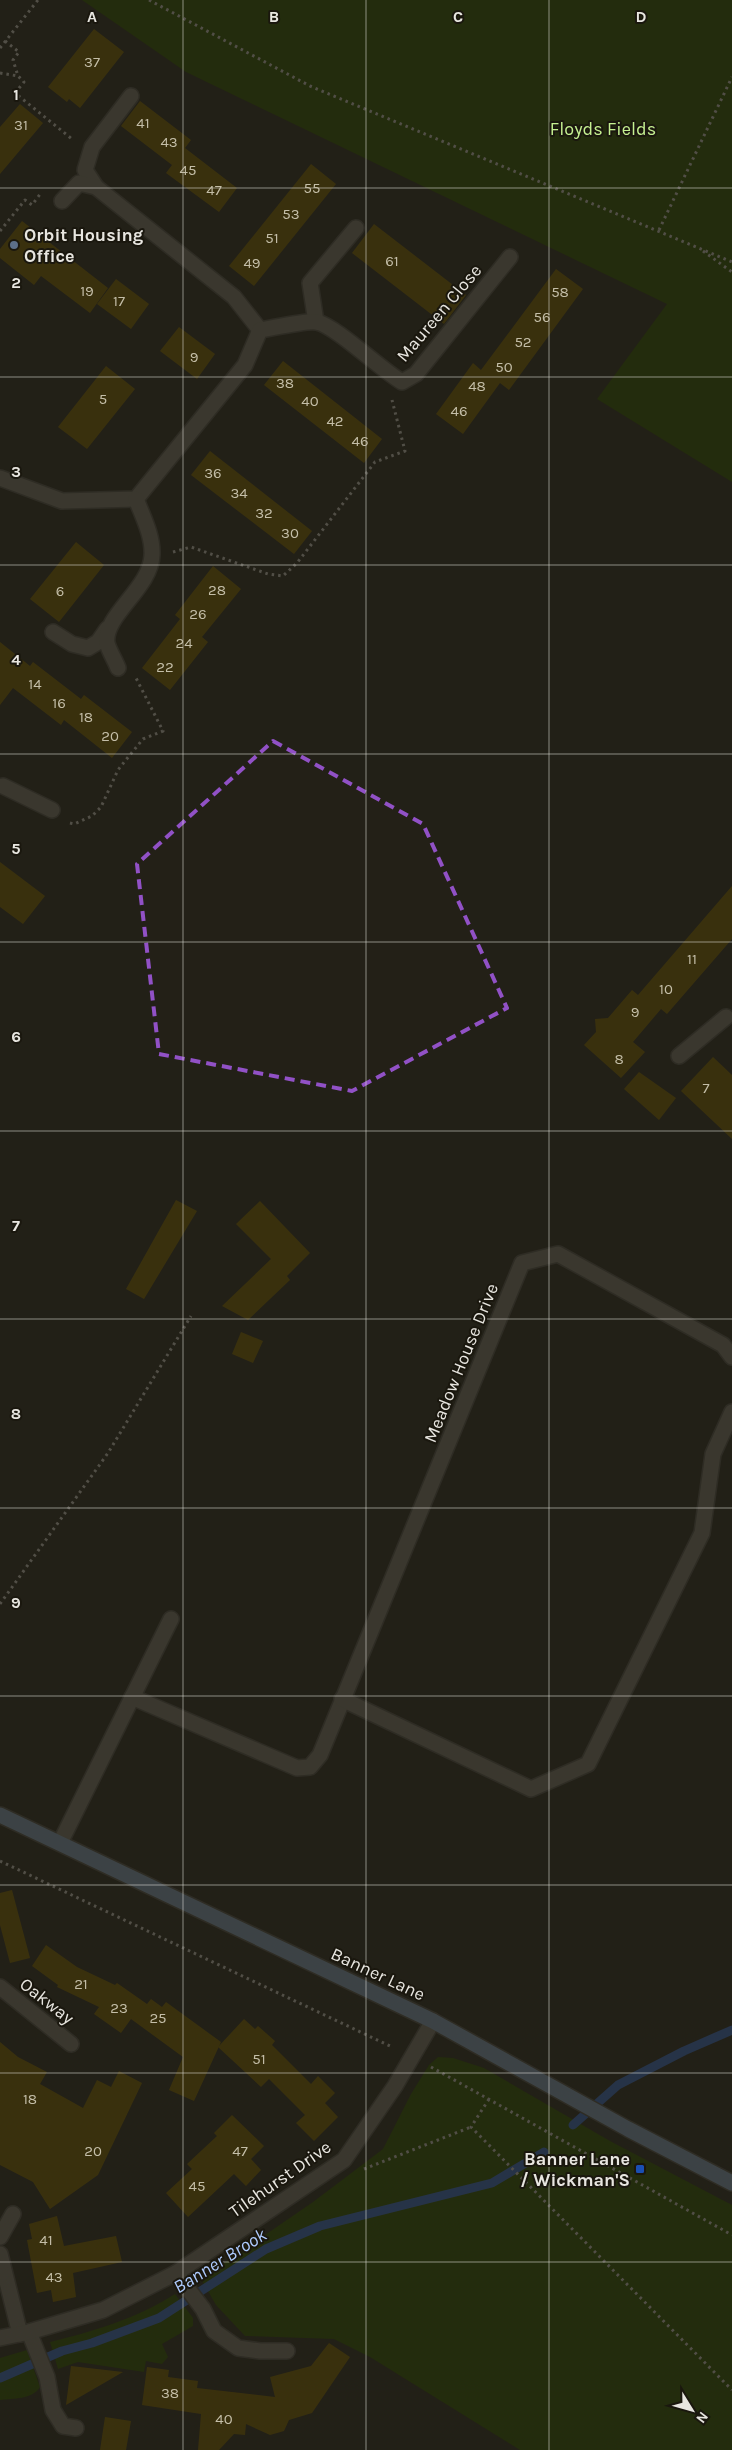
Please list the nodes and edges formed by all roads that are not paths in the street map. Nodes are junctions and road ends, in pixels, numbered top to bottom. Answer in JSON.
{"nodes":[{"id":1,"x":131,"y":96,"type":"dead end"},
{"id":2,"x":96,"y":187,"type":"junction"},
{"id":3,"x":62,"y":201,"type":"road end"},
{"id":4,"x":356,"y":228,"type":"dead end"},
{"id":5,"x":510,"y":257,"type":"dead end"},
{"id":6,"x":316,"y":322,"type":"junction"},
{"id":7,"x":260,"y":330,"type":"junction"},
{"id":8,"x":0,"y":478,"type":"edge"},
{"id":9,"x":136,"y":500,"type":"junction"},
{"id":10,"x":107,"y":628,"type":"junction"},
{"id":11,"x":53,"y":632,"type":"dead end"},
{"id":12,"x":118,"y":668,"type":"road end"},
{"id":13,"x":1,"y":787,"type":"edge"},
{"id":14,"x":52,"y":810,"type":"road end"},
{"id":15,"x":730,"y":1017,"type":"edge"},
{"id":16,"x":679,"y":1056,"type":"dead end"},
{"id":17,"x":732,"y":1357,"type":"edge"},
{"id":18,"x":732,"y":1412,"type":"edge"},
{"id":19,"x":171,"y":1619,"type":"dead end"},
{"id":20,"x":132,"y":1697,"type":"junction"},
{"id":21,"x":342,"y":1699,"type":"junction"},
{"id":22,"x":0,"y":1815,"type":"edge"},
{"id":23,"x":60,"y":1843,"type":"junction"},
{"id":24,"x":0,"y":1987,"type":"edge"},
{"id":25,"x":433,"y":2021,"type":"junction"},
{"id":26,"x":71,"y":2044,"type":"dead end"},
{"id":27,"x":732,"y":2183,"type":"edge"},
{"id":28,"x":13,"y":2214,"type":"dead end"},
{"id":29,"x":0,"y":2237,"type":"edge"},
{"id":30,"x":0,"y":2254,"type":"edge"},
{"id":31,"x":176,"y":2274,"type":"junction"},
{"id":32,"x":0,"y":2338,"type":"edge"},
{"id":33,"x":28,"y":2338,"type":"junction"},
{"id":34,"x":287,"y":2351,"type":"dead end"},
{"id":35,"x":76,"y":2428,"type":"dead end"}],
"edges":[{"from":1,"to":2,"type":"street"},
{"from":2,"to":3,"type":"street"},
{"from":2,"to":7,"type":"street"},
{"from":4,"to":6,"type":"street"},
{"from":5,"to":6,"type":"street","name":"Maureen Close"},
{"from":6,"to":7,"type":"street"},
{"from":7,"to":9,"type":"street"},
{"from":8,"to":9,"type":"street"},
{"from":9,"to":10,"type":"street"},
{"from":10,"to":11,"type":"street"},
{"from":10,"to":12,"type":"street"},
{"from":13,"to":14,"type":"street"},
{"from":15,"to":16,"type":"street"},
{"from":17,"to":21,"type":"street","name":"Meadow House Drive"},
{"from":18,"to":21,"type":"street"},
{"from":19,"to":20,"type":"street"},
{"from":20,"to":21,"type":"street","name":"Meadow House Drive"},
{"from":20,"to":23,"type":"street"},
{"from":22,"to":23,"type":"street","name":"Banner Lane"},
{"from":23,"to":25,"type":"street","name":"Banner Lane"},
{"from":24,"to":26,"type":"street","name":"Oakway"},
{"from":25,"to":27,"type":"street","name":"Banner Lane"},
{"from":25,"to":31,"type":"street","name":"Tilehurst Drive"},
{"from":28,"to":29,"type":"street"},
{"from":30,"to":33,"type":"street"},
{"from":31,"to":33,"type":"street","name":"Tilehurst Drive"},
{"from":31,"to":34,"type":"street"},
{"from":32,"to":33,"type":"street","name":"Tilehurst Drive"},
{"from":33,"to":35,"type":"street"}]}
